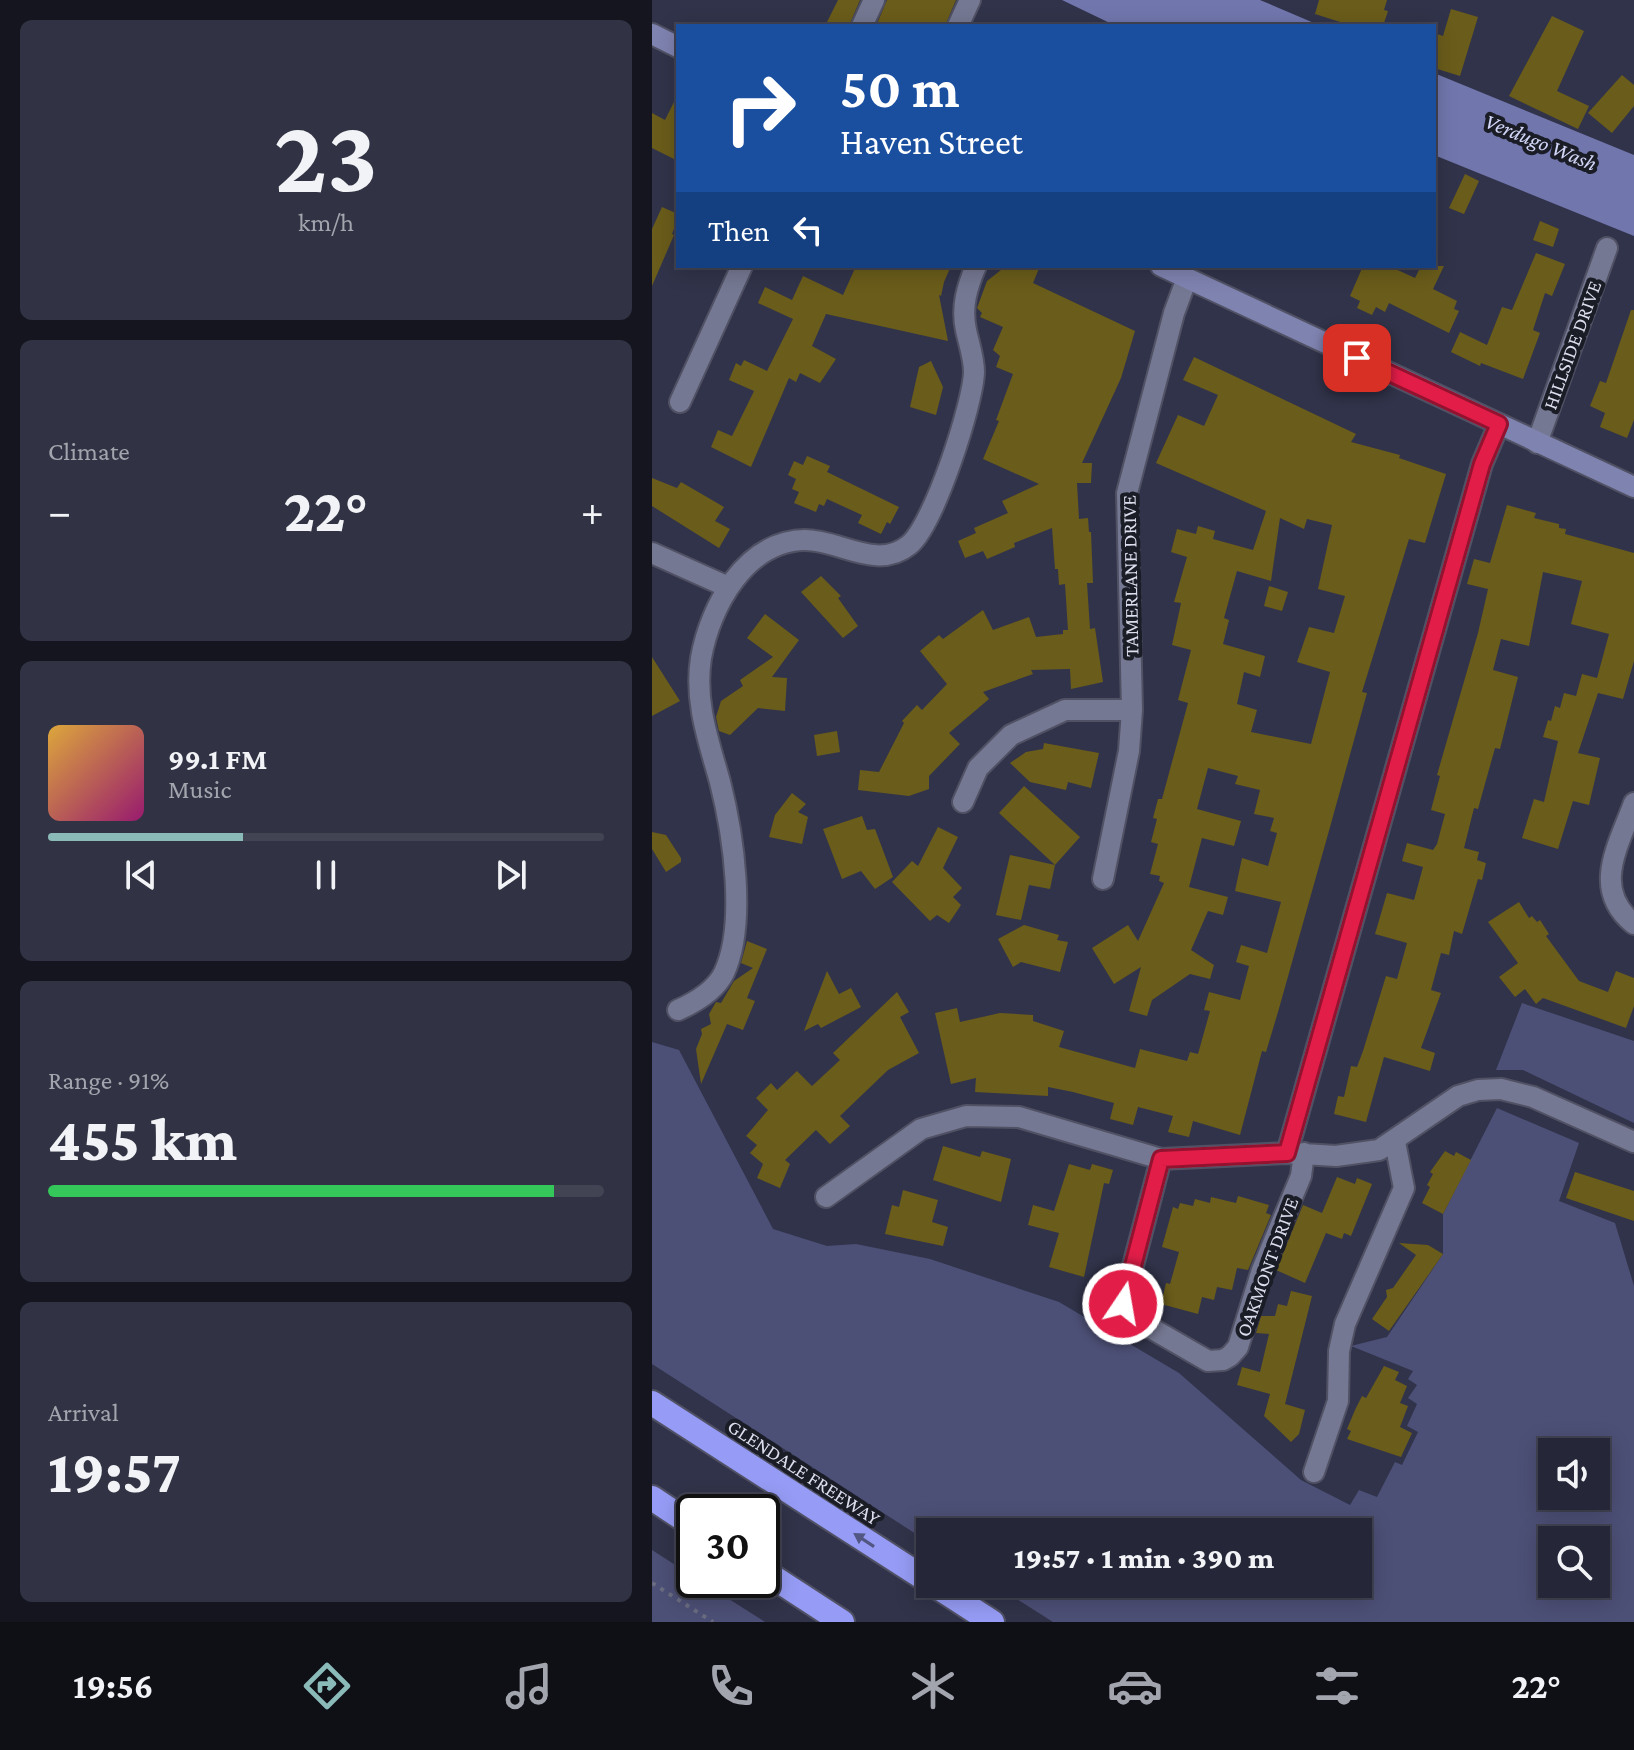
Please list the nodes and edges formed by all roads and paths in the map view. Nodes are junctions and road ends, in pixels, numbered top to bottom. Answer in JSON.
{"nodes":[{"id":1,"x":874,"y":0,"type":"edge"},
{"id":2,"x":970,"y":0,"type":"edge"},
{"id":3,"x":863,"y":24,"type":"edge"},
{"id":4,"x":959,"y":24,"type":"edge"},
{"id":5,"x":652,"y":34,"type":"edge"},
{"id":6,"x":676,"y":46,"type":"edge"},
{"id":7,"x":1607,"y":248,"type":"dead end"},
{"id":8,"x":741,"y":268,"type":"edge"},
{"id":9,"x":975,"y":268,"type":"edge"},
{"id":10,"x":1165,"y":268,"type":"edge"},
{"id":11,"x":1187,"y":278,"type":"junction"},
{"id":12,"x":680,"y":402,"type":"dead end"},
{"id":13,"x":1499,"y":424,"type":"junction"},
{"id":14,"x":1537,"y":443,"type":"junction"},
{"id":15,"x":1634,"y":487,"type":"edge"},
{"id":16,"x":652,"y":553,"type":"edge"},
{"id":17,"x":728,"y":587,"type":"junction"},
{"id":18,"x":1132,"y":710,"type":"junction"},
{"id":19,"x":963,"y":802,"type":"dead end"},
{"id":20,"x":1634,"y":803,"type":"edge"},
{"id":21,"x":1103,"y":879,"type":"dead end"},
{"id":22,"x":1634,"y":924,"type":"edge"},
{"id":23,"x":678,"y":1010,"type":"dead end"},
{"id":24,"x":1395,"y":1142,"type":"junction"},
{"id":25,"x":1634,"y":1142,"type":"edge"},
{"id":26,"x":1295,"y":1153,"type":"junction"},
{"id":27,"x":1161,"y":1159,"type":"junction"},
{"id":28,"x":826,"y":1197,"type":"dead end"},
{"id":29,"x":652,"y":1403,"type":"edge"},
{"id":30,"x":1314,"y":1472,"type":"dead end"},
{"id":31,"x":652,"y":1498,"type":"edge"},
{"id":32,"x":676,"y":1514,"type":"edge"},
{"id":33,"x":916,"y":1573,"type":"edge"},
{"id":34,"x":780,"y":1582,"type":"edge"},
{"id":35,"x":652,"y":1583,"type":"edge"},
{"id":36,"x":955,"y":1598,"type":"edge"},
{"id":37,"x":713,"y":1622,"type":"edge"},
{"id":38,"x":842,"y":1622,"type":"edge"},
{"id":39,"x":992,"y":1622,"type":"edge"}],
"edges":[{"from":1,"to":3,"type":"street"},
{"from":2,"to":4,"type":"street"},
{"from":5,"to":6,"type":"main road"},
{"from":7,"to":14,"type":"street","name":"HILLSIDE DRIVE"},
{"from":8,"to":12,"type":"street"},
{"from":9,"to":17,"type":"street"},
{"from":10,"to":11,"type":"main road"},
{"from":11,"to":13,"type":"main road"},
{"from":11,"to":18,"type":"street","name":"TAMERLANE DRIVE"},
{"from":13,"to":14,"type":"main road"},
{"from":13,"to":26,"type":"street"},
{"from":14,"to":15,"type":"main road"},
{"from":16,"to":17,"type":"street"},
{"from":17,"to":23,"type":"street"},
{"from":18,"to":19,"type":"street"},
{"from":18,"to":21,"type":"street","name":"TAMERLANE DRIVE"},
{"from":20,"to":22,"type":"street"},
{"from":24,"to":25,"type":"street"},
{"from":24,"to":26,"type":"street"},
{"from":24,"to":30,"type":"street"},
{"from":26,"to":27,"type":"street"},
{"from":26,"to":27,"type":"street","name":"OAKMONT DRIVE"},
{"from":27,"to":28,"type":"street"},
{"from":33,"to":29,"type":"highway","name":"GLENDALE FREEWAY","one_way":true},
{"from":31,"to":32,"type":"highway"},
{"from":34,"to":38,"type":"highway"},
{"from":35,"to":37,"type":"path"},
{"from":36,"to":39,"type":"highway","name":"GLENDALE FREEWAY"}]}
